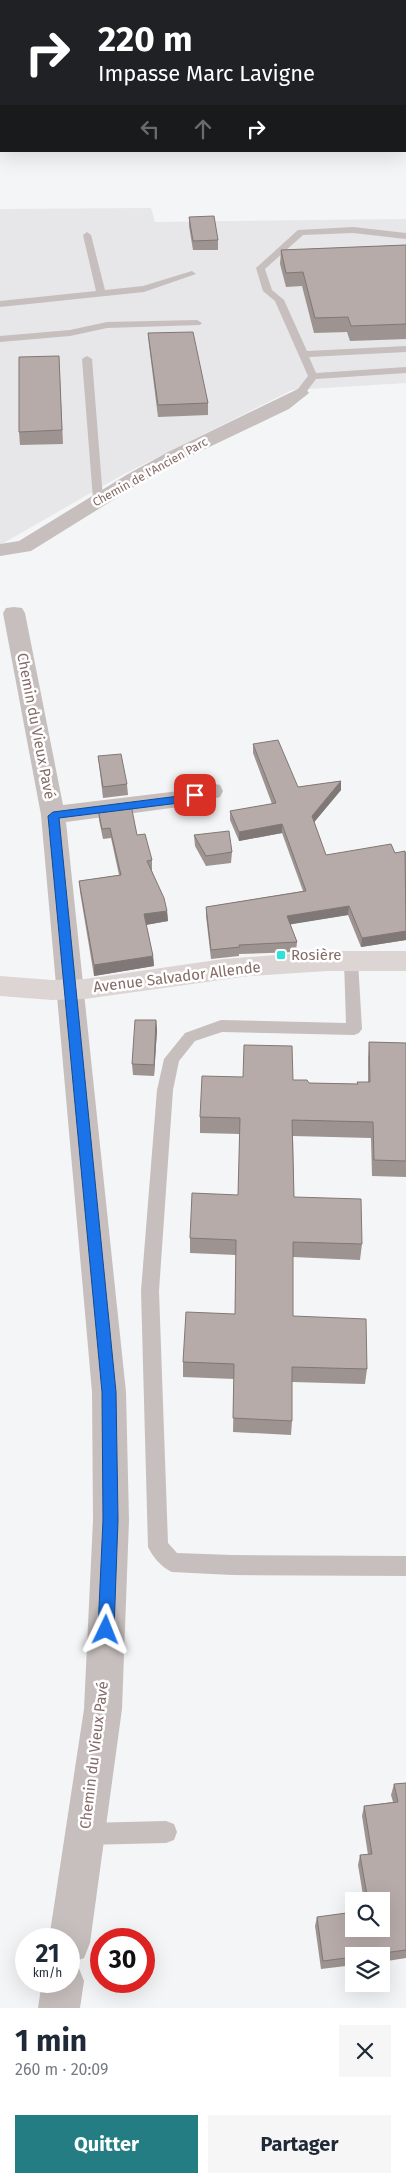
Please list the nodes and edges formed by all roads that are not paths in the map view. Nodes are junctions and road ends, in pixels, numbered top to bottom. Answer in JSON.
{"nodes":[{"id":1,"x":87,"y":235,"type":"dead end"},
{"id":2,"x":406,"y":236,"type":"edge"},
{"id":3,"x":192,"y":274,"type":"dead end"},
{"id":4,"x":101,"y":293,"type":"junction"},
{"id":5,"x":0,"y":304,"type":"edge"},
{"id":6,"x":197,"y":323,"type":"dead end"},
{"id":7,"x":0,"y":339,"type":"edge"},
{"id":8,"x":406,"y":349,"type":"edge"},
{"id":9,"x":302,"y":354,"type":"junction"},
{"id":10,"x":87,"y":359,"type":"dead end"},
{"id":11,"x":406,"y":370,"type":"edge"},
{"id":12,"x":313,"y":376,"type":"junction"},
{"id":13,"x":300,"y":393,"type":"joint"},
{"id":14,"x":98,"y":499,"type":"junction"},
{"id":15,"x":0,"y":550,"type":"edge"},
{"id":16,"x":14,"y":613,"type":"dead end"},
{"id":17,"x":211,"y":791,"type":"dead end"},
{"id":18,"x":53,"y":816,"type":"junction"},
{"id":19,"x":352,"y":961,"type":"junction"},
{"id":20,"x":406,"y":961,"type":"edge"},
{"id":21,"x":0,"y":986,"type":"edge"},
{"id":22,"x":69,"y":990,"type":"junction"},
{"id":23,"x":406,"y":1566,"type":"edge"},
{"id":24,"x":166,"y":1832,"type":"dead end"},
{"id":25,"x":84,"y":1834,"type":"junction"},
{"id":26,"x":71,"y":1928,"type":"edge"},
{"id":27,"x":61,"y":1993,"type":"edge"},
{"id":28,"x":59,"y":2008,"type":"edge"}],
"edges":[{"from":1,"to":4,"type":"lane"},
{"from":2,"to":9,"type":"lane"},
{"from":3,"to":4,"type":"lane"},
{"from":4,"to":5,"type":"lane"},
{"from":6,"to":7,"type":"lane"},
{"from":8,"to":9,"type":"lane"},
{"from":9,"to":12,"type":"lane"},
{"from":10,"to":14,"type":"lane"},
{"from":11,"to":12,"type":"lane"},
{"from":12,"to":13,"type":"lane"},
{"from":13,"to":14,"type":"street","name":"Chemin de l'Ancien Parc"},
{"from":14,"to":15,"type":"street","name":"Chemin de l'Ancien Parc"},
{"from":16,"to":18,"type":"street","name":"Chemin du Vieux Pavé"},
{"from":17,"to":18,"type":"street"},
{"from":18,"to":22,"type":"street","name":"Chemin du Vieux Pavé"},
{"from":19,"to":20,"type":"street","name":"Avenue Salvador Allende"},
{"from":19,"to":22,"type":"street","name":"Avenue Salvador Allende"},
{"from":19,"to":23,"type":"lane"},
{"from":21,"to":22,"type":"street","name":"Avenue Salvador Allende"},
{"from":22,"to":25,"type":"street","name":"Chemin du Vieux Pavé"},
{"from":24,"to":25,"type":"lane"},
{"from":25,"to":26,"type":"street","name":"Chemin du Vieux Pavé"},
{"from":27,"to":28,"type":"street"}]}
